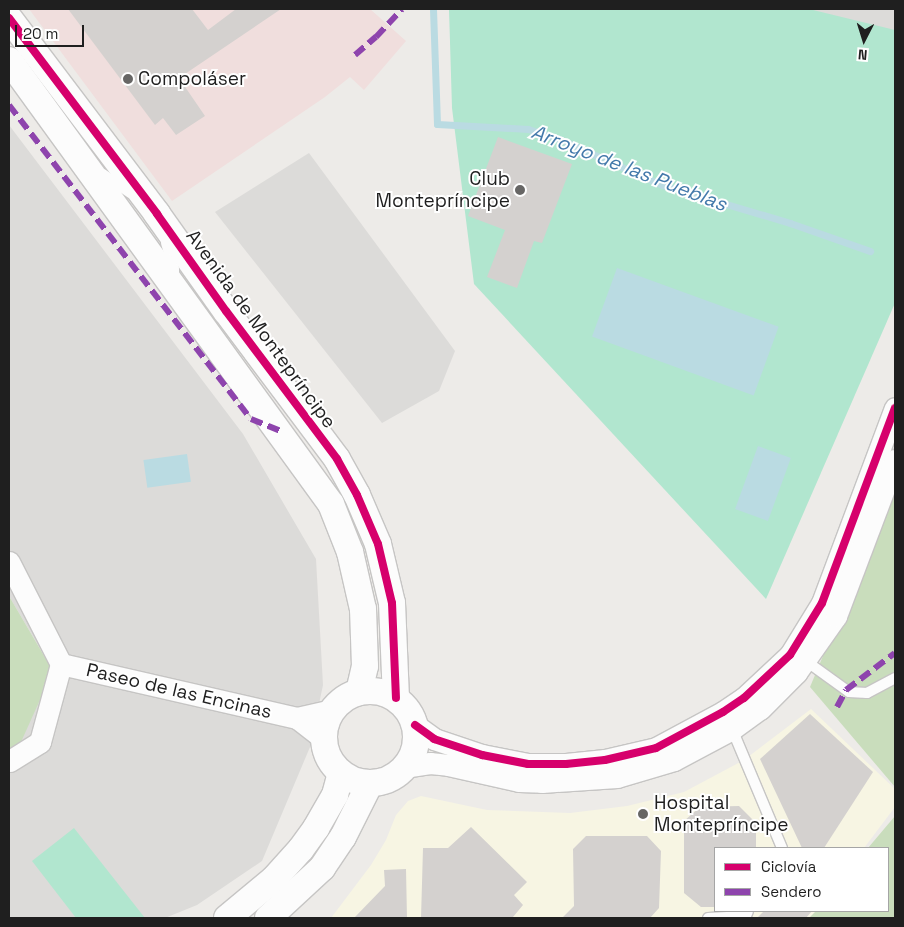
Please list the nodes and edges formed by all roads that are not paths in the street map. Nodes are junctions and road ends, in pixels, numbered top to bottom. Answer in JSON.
{"nodes":[{"id":1,"x":9,"y":18,"type":"edge"},
{"id":2,"x":9,"y":60,"type":"edge"},
{"id":3,"x":90,"y":171,"type":"junction"},
{"id":4,"x":157,"y":214,"type":"junction"},
{"id":5,"x":172,"y":286,"type":"junction"},
{"id":6,"x":895,"y":408,"type":"edge"},
{"id":7,"x":895,"y":460,"type":"edge"},
{"id":8,"x":9,"y":562,"type":"edge"},
{"id":9,"x":806,"y":661,"type":"junction"},
{"id":10,"x":61,"y":664,"type":"junction"},
{"id":11,"x":895,"y":678,"type":"edge"},
{"id":12,"x":358,"y":692,"type":"junction"},
{"id":13,"x":396,"y":698,"type":"junction"},
{"id":14,"x":331,"y":710,"type":"junction"},
{"id":15,"x":297,"y":718,"type":"junction"},
{"id":16,"x":415,"y":726,"type":"junction"},
{"id":17,"x":732,"y":729,"type":"junction"},
{"id":18,"x":323,"y":738,"type":"junction"},
{"id":19,"x":9,"y":761,"type":"edge"},
{"id":20,"x":405,"y":767,"type":"junction"},
{"id":21,"x":341,"y":773,"type":"junction"},
{"id":22,"x":370,"y":783,"type":"junction"},
{"id":23,"x":782,"y":847,"type":"edge"},
{"id":24,"x":748,"y":912,"type":"edge"},
{"id":25,"x":227,"y":918,"type":"edge"},
{"id":26,"x":268,"y":918,"type":"edge"},
{"id":27,"x":708,"y":918,"type":"edge"},
{"id":28,"x":719,"y":918,"type":"edge"}],
"edges":[{"from":1,"to":4,"type":"street","name":"Avenida de Montepríncipe"},
{"from":2,"to":3,"type":"street"},
{"from":3,"to":4,"type":"lane"},
{"from":3,"to":5,"type":"street"},
{"from":4,"to":5,"type":"lane"},
{"from":4,"to":13,"type":"street","name":"Avenida de Montepríncipe"},
{"from":5,"to":12,"type":"street"},
{"from":6,"to":16,"type":"street"},
{"from":7,"to":9,"type":"street"},
{"from":8,"to":10,"type":"street","name":"Paseo de las Encinas"},
{"from":9,"to":11,"type":"lane"},
{"from":9,"to":17,"type":"street"},
{"from":10,"to":15,"type":"street","name":"Paseo de las Encinas"},
{"from":10,"to":19,"type":"street","name":"Paseo de las Encinas"},
{"from":12,"to":13,"type":"street"},
{"from":12,"to":14,"type":"street"},
{"from":13,"to":16,"type":"street"},
{"from":14,"to":15,"type":"street","name":"Paseo de las Encinas"},
{"from":14,"to":18,"type":"street"},
{"from":15,"to":18,"type":"street","name":"Paseo de las Encinas"},
{"from":16,"to":20,"type":"street"},
{"from":17,"to":20,"type":"street"},
{"from":17,"to":23,"type":"lane"},
{"from":18,"to":21,"type":"street"},
{"from":20,"to":22,"type":"street"},
{"from":21,"to":22,"type":"street"},
{"from":21,"to":25,"type":"street"},
{"from":22,"to":26,"type":"street"},
{"from":24,"to":28,"type":"lane"},
{"from":27,"to":28,"type":"lane"}]}
